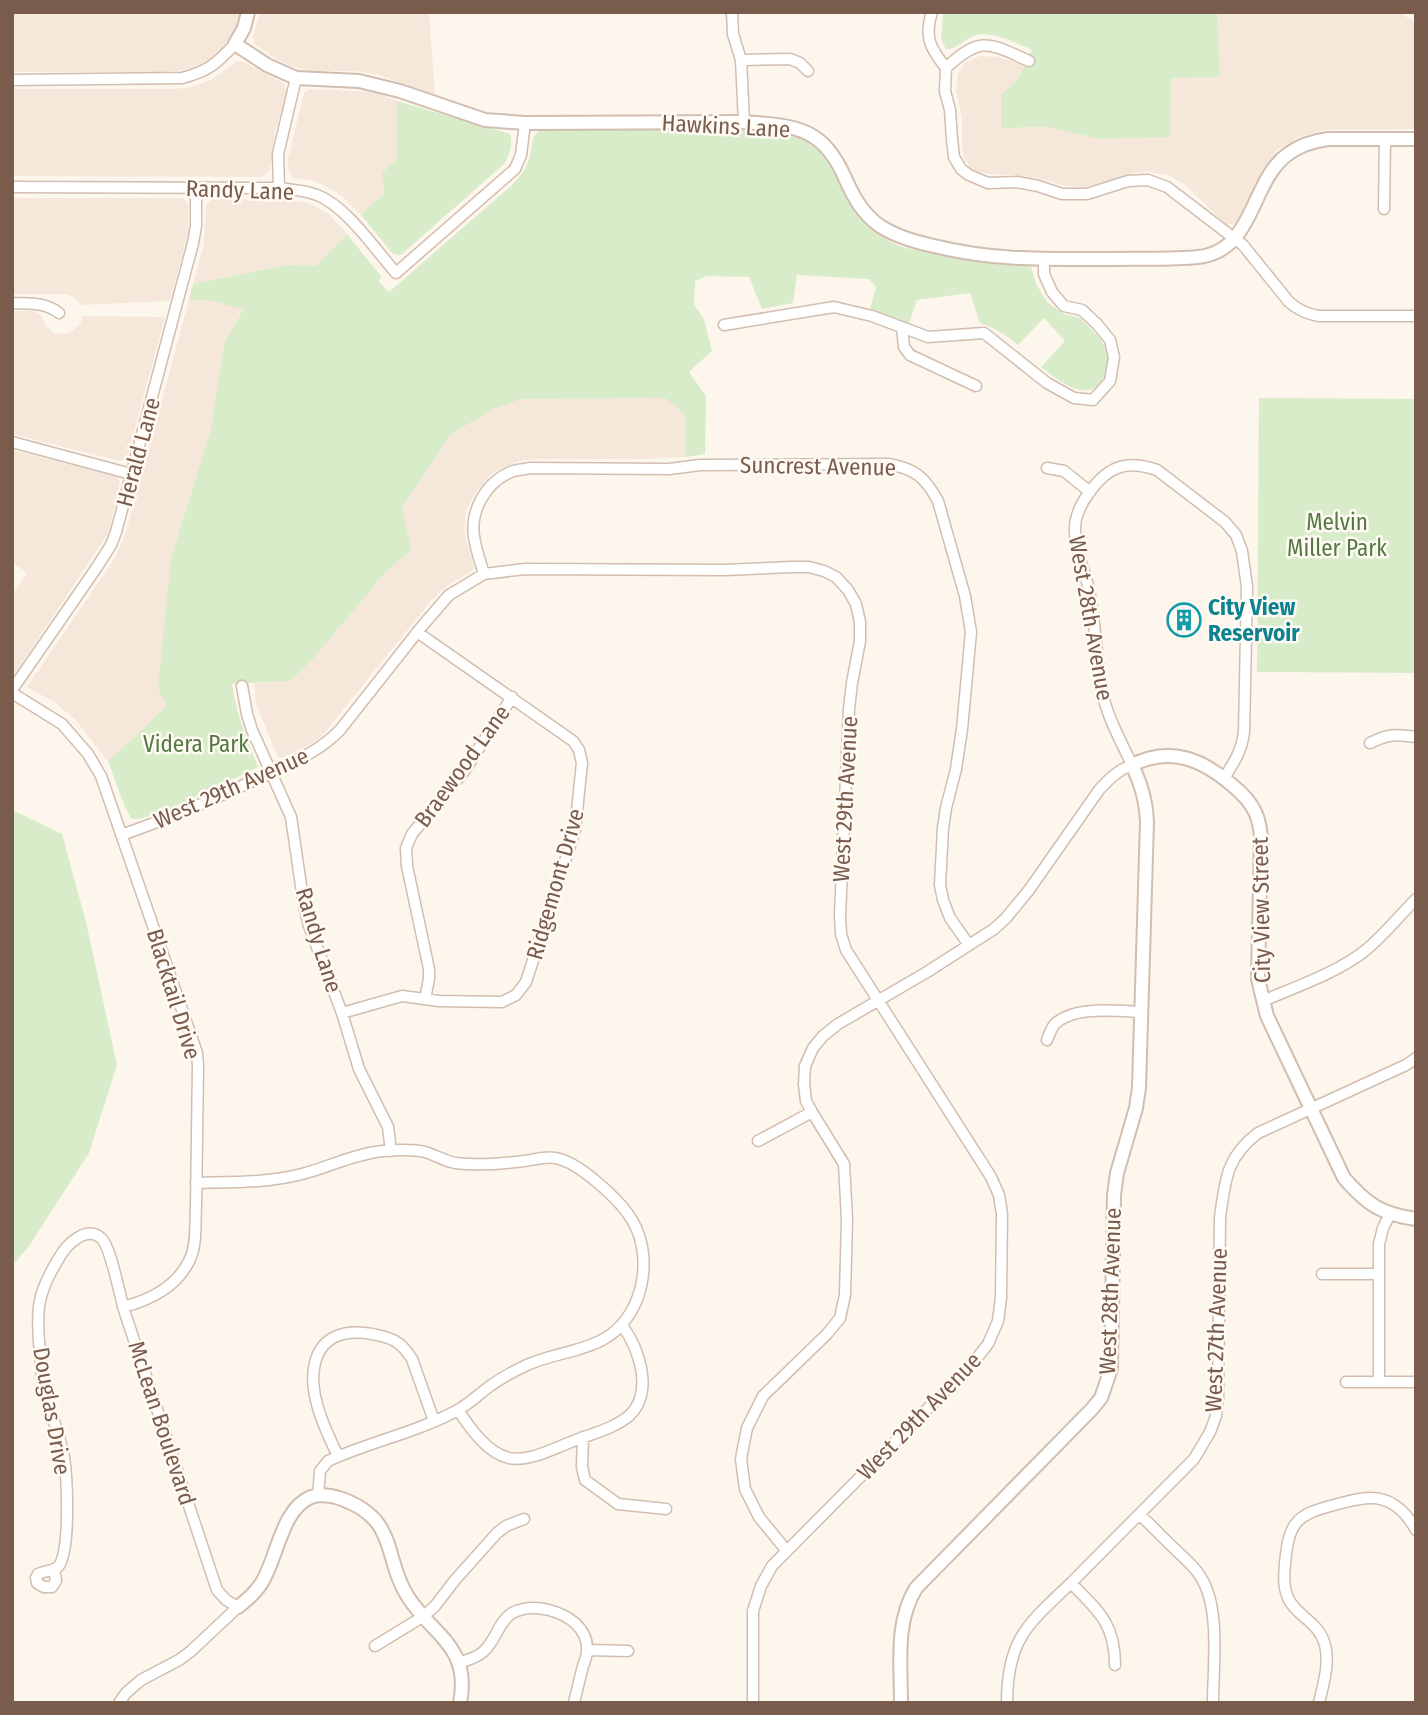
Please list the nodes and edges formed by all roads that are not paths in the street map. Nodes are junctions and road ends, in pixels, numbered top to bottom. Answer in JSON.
{"nodes":[{"id":1,"x":248,"y":12,"type":"edge"},
{"id":2,"x":732,"y":12,"type":"edge"},
{"id":3,"x":932,"y":12,"type":"edge"},
{"id":4,"x":235,"y":44,"type":"junction"},
{"id":5,"x":741,"y":60,"type":"junction"},
{"id":6,"x":1029,"y":61,"type":"dead end"},
{"id":7,"x":946,"y":68,"type":"junction"},
{"id":8,"x":808,"y":71,"type":"dead end"},
{"id":9,"x":296,"y":78,"type":"junction"},
{"id":10,"x":12,"y":80,"type":"edge"},
{"id":11,"x":744,"y":122,"type":"junction"},
{"id":12,"x":525,"y":123,"type":"junction"},
{"id":13,"x":1385,"y":139,"type":"junction"},
{"id":14,"x":1416,"y":139,"type":"edge"},
{"id":15,"x":12,"y":187,"type":"edge"},
{"id":16,"x":196,"y":188,"type":"junction"},
{"id":17,"x":279,"y":188,"type":"junction"},
{"id":18,"x":1384,"y":209,"type":"dead end"},
{"id":19,"x":1234,"y":239,"type":"junction"},
{"id":20,"x":1044,"y":259,"type":"junction"},
{"id":21,"x":12,"y":303,"type":"edge"},
{"id":22,"x":59,"y":313,"type":"dead end"},
{"id":23,"x":1416,"y":316,"type":"edge"},
{"id":24,"x":724,"y":325,"type":"dead end"},
{"id":25,"x":902,"y":327,"type":"junction"},
{"id":26,"x":976,"y":386,"type":"dead end"},
{"id":27,"x":12,"y":442,"type":"edge"},
{"id":28,"x":1047,"y":468,"type":"dead end"},
{"id":29,"x":131,"y":474,"type":"junction"},
{"id":30,"x":1090,"y":492,"type":"junction"},
{"id":31,"x":484,"y":574,"type":"junction"},
{"id":32,"x":417,"y":632,"type":"junction"},
{"id":33,"x":242,"y":686,"type":"dead end"},
{"id":34,"x":12,"y":692,"type":"edge"},
{"id":35,"x":512,"y":697,"type":"junction"},
{"id":36,"x":1416,"y":737,"type":"edge"},
{"id":37,"x":1370,"y":743,"type":"dead end"},
{"id":38,"x":1132,"y":765,"type":"junction"},
{"id":39,"x":271,"y":772,"type":"junction"},
{"id":40,"x":1224,"y":778,"type":"junction"},
{"id":41,"x":121,"y":835,"type":"junction"},
{"id":42,"x":1416,"y":899,"type":"edge"},
{"id":43,"x":969,"y":945,"type":"junction"},
{"id":44,"x":425,"y":999,"type":"junction"},
{"id":45,"x":1263,"y":1001,"type":"junction"},
{"id":46,"x":880,"y":1002,"type":"junction"},
{"id":47,"x":1142,"y":1012,"type":"junction"},
{"id":48,"x":342,"y":1013,"type":"junction"},
{"id":49,"x":1047,"y":1040,"type":"dead end"},
{"id":50,"x":1416,"y":1058,"type":"edge"},
{"id":51,"x":1310,"y":1109,"type":"junction"},
{"id":52,"x":812,"y":1112,"type":"junction"},
{"id":53,"x":758,"y":1141,"type":"dead end"},
{"id":54,"x":391,"y":1151,"type":"junction"},
{"id":55,"x":196,"y":1183,"type":"junction"},
{"id":56,"x":1390,"y":1214,"type":"junction"},
{"id":57,"x":1416,"y":1219,"type":"edge"},
{"id":58,"x":94,"y":1235,"type":"joint"},
{"id":59,"x":1322,"y":1274,"type":"dead end"},
{"id":60,"x":1379,"y":1274,"type":"junction"},
{"id":61,"x":123,"y":1307,"type":"junction"},
{"id":62,"x":622,"y":1325,"type":"junction"},
{"id":63,"x":1379,"y":1381,"type":"junction"},
{"id":64,"x":1346,"y":1382,"type":"dead end"},
{"id":65,"x":1416,"y":1382,"type":"edge"},
{"id":66,"x":458,"y":1410,"type":"junction"},
{"id":67,"x":435,"y":1421,"type":"junction"},
{"id":68,"x":583,"y":1437,"type":"junction"},
{"id":69,"x":338,"y":1457,"type":"junction"},
{"id":70,"x":318,"y":1496,"type":"junction"},
{"id":71,"x":666,"y":1509,"type":"dead end"},
{"id":72,"x":1140,"y":1515,"type":"junction"},
{"id":73,"x":524,"y":1519,"type":"dead end"},
{"id":74,"x":1416,"y":1530,"type":"edge"},
{"id":75,"x":786,"y":1550,"type":"junction"},
{"id":76,"x":54,"y":1569,"type":"dead end"},
{"id":77,"x":1071,"y":1583,"type":"junction"},
{"id":78,"x":239,"y":1607,"type":"junction"},
{"id":79,"x":424,"y":1616,"type":"junction"},
{"id":80,"x":375,"y":1646,"type":"dead end"},
{"id":81,"x":587,"y":1650,"type":"junction"},
{"id":82,"x":628,"y":1651,"type":"dead end"},
{"id":83,"x":459,"y":1663,"type":"junction"},
{"id":84,"x":1115,"y":1665,"type":"dead end"},
{"id":85,"x":120,"y":1703,"type":"edge"},
{"id":86,"x":460,"y":1703,"type":"edge"},
{"id":87,"x":574,"y":1703,"type":"edge"},
{"id":88,"x":753,"y":1703,"type":"edge"},
{"id":89,"x":901,"y":1703,"type":"edge"},
{"id":90,"x":1007,"y":1703,"type":"edge"},
{"id":91,"x":1213,"y":1703,"type":"edge"},
{"id":92,"x":1319,"y":1703,"type":"edge"}],
"edges":[{"from":1,"to":4,"type":"street"},
{"from":2,"to":5,"type":"street"},
{"from":3,"to":7,"type":"street"},
{"from":4,"to":9,"type":"street","name":"Hawkins Lane"},
{"from":4,"to":10,"type":"street"},
{"from":5,"to":8,"type":"street"},
{"from":5,"to":11,"type":"street"},
{"from":6,"to":7,"type":"street"},
{"from":7,"to":19,"type":"street"},
{"from":9,"to":12,"type":"street","name":"Hawkins Lane"},
{"from":9,"to":17,"type":"street"},
{"from":11,"to":12,"type":"street","name":"Hawkins Lane"},
{"from":11,"to":20,"type":"street","name":"Hawkins Lane"},
{"from":12,"to":17,"type":"street","name":"Randy Lane"},
{"from":13,"to":14,"type":"street"},
{"from":13,"to":18,"type":"street"},
{"from":13,"to":19,"type":"street"},
{"from":15,"to":16,"type":"street","name":"Randy Lane"},
{"from":16,"to":17,"type":"street","name":"Randy Lane"},
{"from":16,"to":29,"type":"street","name":"Herald Lane"},
{"from":19,"to":20,"type":"street","name":"Hawkins Lane"},
{"from":19,"to":23,"type":"street"},
{"from":20,"to":25,"type":"street"},
{"from":21,"to":22,"type":"street"},
{"from":24,"to":25,"type":"street"},
{"from":25,"to":26,"type":"street"},
{"from":27,"to":29,"type":"street"},
{"from":28,"to":30,"type":"street"},
{"from":29,"to":34,"type":"street","name":"Herald Lane"},
{"from":30,"to":38,"type":"street","name":"West 28th Avenue"},
{"from":30,"to":40,"type":"street"},
{"from":31,"to":32,"type":"street","name":"West 29th Avenue"},
{"from":31,"to":43,"type":"street","name":"Suncrest Avenue"},
{"from":31,"to":46,"type":"street","name":"West 29th Avenue"},
{"from":32,"to":35,"type":"street","name":"Ridgemont Drive"},
{"from":32,"to":39,"type":"street","name":"West 29th Avenue"},
{"from":33,"to":39,"type":"street","name":"Randy Lane"},
{"from":34,"to":41,"type":"street","name":"Blacktail Drive"},
{"from":35,"to":44,"type":"street","name":"Braewood Lane"},
{"from":35,"to":44,"type":"street","name":"Ridgemont Drive"},
{"from":36,"to":37,"type":"street"},
{"from":38,"to":40,"type":"street","name":"City View Street"},
{"from":38,"to":43,"type":"street","name":"City View Street"},
{"from":38,"to":47,"type":"street","name":"West 28th Avenue"},
{"from":39,"to":41,"type":"street","name":"West 29th Avenue"},
{"from":39,"to":48,"type":"street","name":"Randy Lane"},
{"from":40,"to":45,"type":"street","name":"City View Street"},
{"from":41,"to":55,"type":"street","name":"Blacktail Drive"},
{"from":42,"to":45,"type":"street"},
{"from":43,"to":46,"type":"street","name":"City View Street"},
{"from":44,"to":48,"type":"street","name":"Ridgemont Drive"},
{"from":45,"to":51,"type":"street","name":"City View Street"},
{"from":46,"to":52,"type":"street","name":"City View Street"},
{"from":46,"to":75,"type":"street","name":"West 29th Avenue"},
{"from":47,"to":49,"type":"street"},
{"from":47,"to":89,"type":"street","name":"West 28th Avenue"},
{"from":48,"to":54,"type":"street","name":"Randy Lane"},
{"from":50,"to":51,"type":"street","name":"West 27th Avenue"},
{"from":51,"to":56,"type":"street","name":"City View Street"},
{"from":51,"to":72,"type":"street","name":"West 27th Avenue"},
{"from":52,"to":53,"type":"street"},
{"from":52,"to":75,"type":"street","name":"City View Street"},
{"from":54,"to":55,"type":"street"},
{"from":54,"to":62,"type":"street"},
{"from":55,"to":61,"type":"street","name":"Blacktail Drive"},
{"from":56,"to":57,"type":"street","name":"City View Street"},
{"from":56,"to":60,"type":"street"},
{"from":58,"to":61,"type":"street","name":"McLean Boulevard"},
{"from":58,"to":76,"type":"street","name":"Douglas Drive"},
{"from":59,"to":60,"type":"street"},
{"from":60,"to":63,"type":"street"},
{"from":61,"to":78,"type":"street","name":"McLean Boulevard"},
{"from":62,"to":66,"type":"street"},
{"from":62,"to":68,"type":"street"},
{"from":63,"to":64,"type":"street"},
{"from":63,"to":65,"type":"street"},
{"from":66,"to":67,"type":"street"},
{"from":66,"to":68,"type":"street"},
{"from":67,"to":69,"type":"street"},
{"from":67,"to":69,"type":"street"},
{"from":68,"to":71,"type":"street"},
{"from":69,"to":70,"type":"street"},
{"from":70,"to":78,"type":"street"},
{"from":70,"to":79,"type":"street"},
{"from":72,"to":77,"type":"street","name":"West 27th Avenue"},
{"from":72,"to":91,"type":"street"},
{"from":73,"to":79,"type":"street"},
{"from":74,"to":92,"type":"street"},
{"from":75,"to":88,"type":"street","name":"West 29th Avenue"},
{"from":77,"to":84,"type":"street"},
{"from":77,"to":90,"type":"street","name":"West 27th Avenue"},
{"from":78,"to":85,"type":"street"},
{"from":79,"to":80,"type":"street"},
{"from":79,"to":83,"type":"street"},
{"from":81,"to":82,"type":"street"},
{"from":81,"to":83,"type":"street"},
{"from":81,"to":87,"type":"street"},
{"from":83,"to":86,"type":"street"}]}
